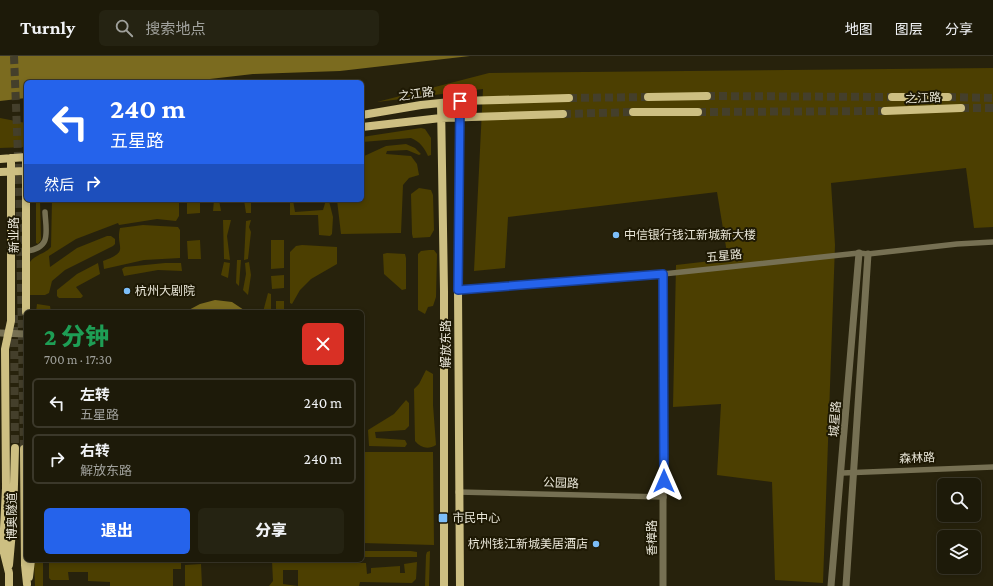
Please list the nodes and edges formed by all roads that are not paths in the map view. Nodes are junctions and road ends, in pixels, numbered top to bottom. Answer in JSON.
{"nodes":[{"id":1,"x":707,"y":96,"type":"tunnel mouth"},
{"id":2,"x":648,"y":97,"type":"tunnel mouth"},
{"id":3,"x":892,"y":97,"type":"tunnel mouth"},
{"id":4,"x":948,"y":97,"type":"tunnel mouth"},
{"id":5,"x":569,"y":98,"type":"tunnel mouth"},
{"id":6,"x":460,"y":101,"type":"junction"},
{"id":7,"x":441,"y":103,"type":"junction"},
{"id":8,"x":961,"y":108,"type":"tunnel mouth"},
{"id":9,"x":885,"y":111,"type":"tunnel mouth"},
{"id":10,"x":633,"y":112,"type":"tunnel mouth"},
{"id":11,"x":698,"y":112,"type":"tunnel mouth"},
{"id":12,"x":563,"y":114,"type":"tunnel mouth"},
{"id":13,"x":364,"y":115,"type":"edge"},
{"id":14,"x":459,"y":117,"type":"junction"},
{"id":15,"x":441,"y":118,"type":"junction"},
{"id":16,"x":364,"y":127,"type":"edge"},
{"id":17,"x":24,"y":157,"type":"edge"},
{"id":18,"x":11,"y":158,"type":"junction"},
{"id":19,"x":0,"y":159,"type":"edge"},
{"id":20,"x":11,"y":171,"type":"junction"},
{"id":21,"x":24,"y":171,"type":"edge"},
{"id":22,"x":0,"y":172,"type":"edge"},
{"id":23,"x":26,"y":202,"type":"edge"},
{"id":24,"x":45,"y":212,"type":"dead end"},
{"id":25,"x":993,"y":242,"type":"edge"},
{"id":26,"x":26,"y":251,"type":"junction"},
{"id":27,"x":859,"y":253,"type":"junction"},
{"id":28,"x":868,"y":254,"type":"junction"},
{"id":29,"x":663,"y":274,"type":"junction"},
{"id":30,"x":458,"y":290,"type":"junction"},
{"id":31,"x":26,"y":310,"type":"edge"},
{"id":32,"x":4,"y":333,"type":"edge"},
{"id":33,"x":24,"y":334,"type":"edge"},
{"id":34,"x":15,"y":448,"type":"tunnel mouth"},
{"id":35,"x":993,"y":467,"type":"edge"},
{"id":36,"x":853,"y":472,"type":"junction"},
{"id":37,"x":842,"y":473,"type":"junction"},
{"id":38,"x":3,"y":488,"type":"edge"},
{"id":39,"x":458,"y":492,"type":"junction"},
{"id":40,"x":664,"y":497,"type":"junction"},
{"id":41,"x":25,"y":562,"type":"edge"},
{"id":42,"x":31,"y":562,"type":"edge"},
{"id":43,"x":9,"y":573,"type":"junction"},
{"id":44,"x":27,"y":585,"type":"edge"},
{"id":45,"x":9,"y":586,"type":"edge"},
{"id":46,"x":444,"y":586,"type":"edge"},
{"id":47,"x":460,"y":586,"type":"edge"},
{"id":48,"x":663,"y":586,"type":"edge"},
{"id":49,"x":831,"y":586,"type":"edge"},
{"id":50,"x":846,"y":586,"type":"edge"}],
"edges":[{"from":1,"to":2,"type":"main road"},
{"from":3,"to":4,"type":"main road","name":"之江路"},
{"from":5,"to":6,"type":"main road","name":"之江路"},
{"from":6,"to":7,"type":"main road","name":"之江路"},
{"from":6,"to":14,"type":"main road","name":"解放东路"},
{"from":7,"to":13,"type":"main road","name":"之江路"},
{"from":7,"to":15,"type":"main road","name":"解放东路"},
{"from":8,"to":9,"type":"main road","name":"之江路"},
{"from":10,"to":11,"type":"main road"},
{"from":12,"to":14,"type":"main road"},
{"from":14,"to":15,"type":"main road"},
{"from":14,"to":30,"type":"main road","name":"解放东路"},
{"from":15,"to":16,"type":"main road"},
{"from":15,"to":46,"type":"main road","name":"解放东路"},
{"from":17,"to":18,"type":"main road"},
{"from":18,"to":19,"type":"main road"},
{"from":18,"to":20,"type":"main road","name":"新业路"},
{"from":20,"to":21,"type":"main road"},
{"from":20,"to":22,"type":"main road"},
{"from":20,"to":32,"type":"main road","name":"新业路"},
{"from":23,"to":26,"type":"main road","name":"新业路"},
{"from":24,"to":26,"type":"street"},
{"from":25,"to":28,"type":"street","name":"五星路"},
{"from":26,"to":31,"type":"main road","name":"新业路"},
{"from":27,"to":28,"type":"street","name":"五星路"},
{"from":27,"to":29,"type":"street","name":"五星路"},
{"from":27,"to":37,"type":"street","name":"城星路"},
{"from":28,"to":36,"type":"street","name":"城星路"},
{"from":29,"to":30,"type":"street","name":"五星路"},
{"from":29,"to":40,"type":"street","name":"香樟路"},
{"from":30,"to":39,"type":"main road","name":"解放东路"},
{"from":32,"to":33,"type":"street"},
{"from":32,"to":38,"type":"main road","name":"新业路"},
{"from":34,"to":43,"type":"main road","name":"博奥隧道"},
{"from":35,"to":36,"type":"street","name":"森林路"},
{"from":36,"to":37,"type":"street","name":"森林路"},
{"from":36,"to":50,"type":"street","name":"城星路"},
{"from":37,"to":49,"type":"street","name":"城星路"},
{"from":38,"to":43,"type":"main road","name":"新业路"},
{"from":39,"to":40,"type":"street","name":"公园路"},
{"from":39,"to":47,"type":"main road","name":"解放东路"},
{"from":40,"to":48,"type":"street","name":"香樟路"},
{"from":41,"to":44,"type":"main road","name":"博奥隧道"},
{"from":42,"to":44,"type":"main road"},
{"from":43,"to":45,"type":"main road","name":"新业路"}]}
